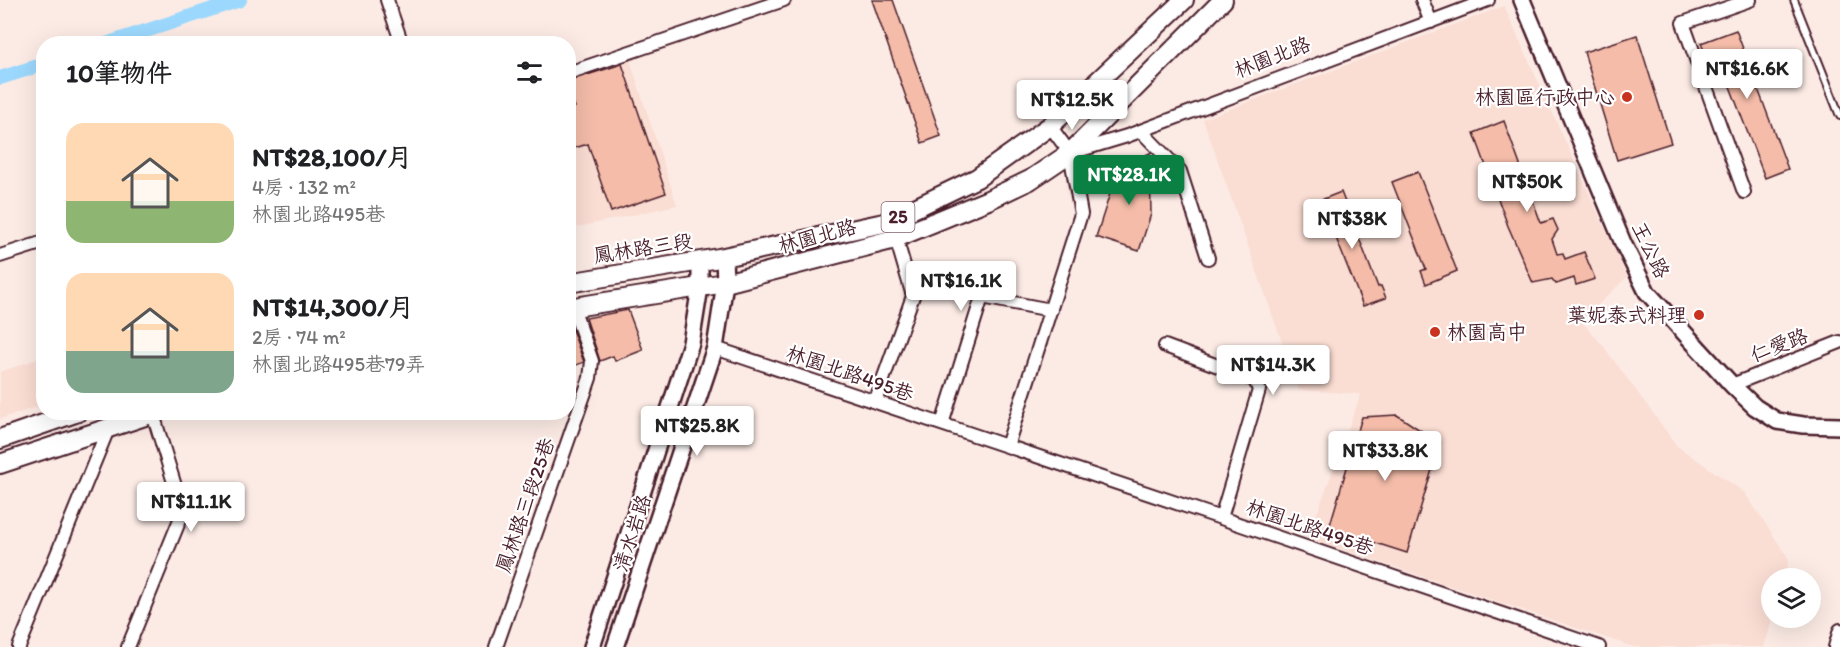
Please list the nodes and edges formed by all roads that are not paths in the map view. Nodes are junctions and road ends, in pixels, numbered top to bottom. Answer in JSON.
{"nodes":[{"id":1,"x":387,"y":0,"type":"edge"},
{"id":2,"x":784,"y":0,"type":"edge"},
{"id":3,"x":1184,"y":0,"type":"edge"},
{"id":4,"x":1223,"y":0,"type":"edge"},
{"id":5,"x":1422,"y":0,"type":"edge"},
{"id":6,"x":1488,"y":0,"type":"edge"},
{"id":7,"x":1522,"y":0,"type":"edge"},
{"id":8,"x":1750,"y":0,"type":"edge"},
{"id":9,"x":1794,"y":0,"type":"edge"},
{"id":10,"x":1731,"y":3,"type":"edge"},
{"id":11,"x":1431,"y":21,"type":"junction"},
{"id":12,"x":399,"y":36,"type":"edge"},
{"id":13,"x":576,"y":70,"type":"edge"},
{"id":14,"x":1840,"y":116,"type":"edge"},
{"id":15,"x":1050,"y":126,"type":"junction"},
{"id":16,"x":1141,"y":131,"type":"junction"},
{"id":17,"x":1070,"y":153,"type":"junction"},
{"id":18,"x":1744,"y":192,"type":"dead end"},
{"id":19,"x":896,"y":237,"type":"junction"},
{"id":20,"x":36,"y":245,"type":"edge"},
{"id":21,"x":0,"y":256,"type":"edge"},
{"id":22,"x":724,"y":257,"type":"junction"},
{"id":23,"x":1208,"y":258,"type":"dead end"},
{"id":24,"x":700,"y":261,"type":"junction"},
{"id":25,"x":576,"y":282,"type":"edge"},
{"id":26,"x":725,"y":283,"type":"junction"},
{"id":27,"x":700,"y":288,"type":"junction"},
{"id":28,"x":576,"y":307,"type":"edge"},
{"id":29,"x":1051,"y":310,"type":"junction"},
{"id":30,"x":576,"y":321,"type":"edge"},
{"id":31,"x":1840,"y":342,"type":"edge"},
{"id":32,"x":1166,"y":346,"type":"dead end"},
{"id":33,"x":715,"y":348,"type":"junction"},
{"id":34,"x":1732,"y":385,"type":"junction"},
{"id":35,"x":875,"y":402,"type":"junction"},
{"id":36,"x":576,"y":418,"type":"edge"},
{"id":37,"x":55,"y":420,"type":"edge"},
{"id":38,"x":134,"y":420,"type":"edge"},
{"id":39,"x":157,"y":420,"type":"edge"},
{"id":40,"x":575,"y":420,"type":"edge"},
{"id":41,"x":942,"y":424,"type":"junction"},
{"id":42,"x":1840,"y":426,"type":"edge"},
{"id":43,"x":108,"y":429,"type":"junction"},
{"id":44,"x":0,"y":439,"type":"edge"},
{"id":45,"x":1007,"y":446,"type":"junction"},
{"id":46,"x":0,"y":464,"type":"edge"},
{"id":47,"x":1221,"y":518,"type":"junction"},
{"id":48,"x":1840,"y":630,"type":"edge"},
{"id":49,"x":19,"y":647,"type":"edge"},
{"id":50,"x":128,"y":647,"type":"edge"},
{"id":51,"x":496,"y":647,"type":"edge"},
{"id":52,"x":592,"y":647,"type":"edge"},
{"id":53,"x":615,"y":647,"type":"edge"},
{"id":54,"x":1599,"y":647,"type":"edge"},
{"id":55,"x":1835,"y":647,"type":"edge"}],
"edges":[{"from":1,"to":12,"type":"street"},
{"from":2,"to":13,"type":"street"},
{"from":3,"to":15,"type":"main road","number":"25"},
{"from":4,"to":17,"type":"main road","number":"25"},
{"from":5,"to":11,"type":"street"},
{"from":6,"to":11,"type":"street","name":"林園北路"},
{"from":7,"to":34,"type":"street","name":"王公路"},
{"from":8,"to":10,"type":"street"},
{"from":9,"to":14,"type":"lane"},
{"from":10,"to":18,"type":"street"},
{"from":11,"to":16,"type":"street","name":"林園北路"},
{"from":15,"to":17,"type":"street"},
{"from":15,"to":22,"type":"main road","name":"林園北路","number":"25"},
{"from":16,"to":17,"type":"street","name":"林園北路"},
{"from":16,"to":23,"type":"street"},
{"from":17,"to":19,"type":"main road","name":"林園北路","number":"25"},
{"from":17,"to":29,"type":"street"},
{"from":19,"to":26,"type":"main road","name":"林園北路","number":"25"},
{"from":19,"to":35,"type":"street"},
{"from":20,"to":21,"type":"street"},
{"from":22,"to":24,"type":"main road","name":"鳳林路三段","number":"25"},
{"from":22,"to":26,"type":"street","name":"清水岩路"},
{"from":24,"to":25,"type":"main road","name":"鳳林路三段","number":"25"},
{"from":24,"to":27,"type":"street","name":"清水岩路"},
{"from":26,"to":27,"type":"main road","name":"林園北路","number":"25"},
{"from":26,"to":33,"type":"street","name":"清水岩路"},
{"from":27,"to":28,"type":"main road","number":"25"},
{"from":27,"to":52,"type":"street","name":"清水岩路"},
{"from":29,"to":41,"type":"street"},
{"from":29,"to":45,"type":"street"},
{"from":30,"to":36,"type":"street","name":"鳳林路三段25巷"},
{"from":31,"to":34,"type":"street","name":"仁愛路"},
{"from":32,"to":47,"type":"street"},
{"from":33,"to":35,"type":"street","name":"林園北路495巷"},
{"from":33,"to":53,"type":"street","name":"清水岩路"},
{"from":34,"to":42,"type":"street","name":"王公路"},
{"from":35,"to":41,"type":"street","name":"林園北路495巷"},
{"from":37,"to":44,"type":"main road"},
{"from":38,"to":43,"type":"main road"},
{"from":39,"to":50,"type":"street"},
{"from":40,"to":51,"type":"street","name":"鳳林路三段25巷"},
{"from":41,"to":45,"type":"street","name":"林園北路495巷"},
{"from":43,"to":46,"type":"main road"},
{"from":43,"to":49,"type":"street"},
{"from":45,"to":47,"type":"street","name":"林園北路495巷"},
{"from":47,"to":54,"type":"street","name":"林園北路495巷"},
{"from":48,"to":55,"type":"street"}]}
